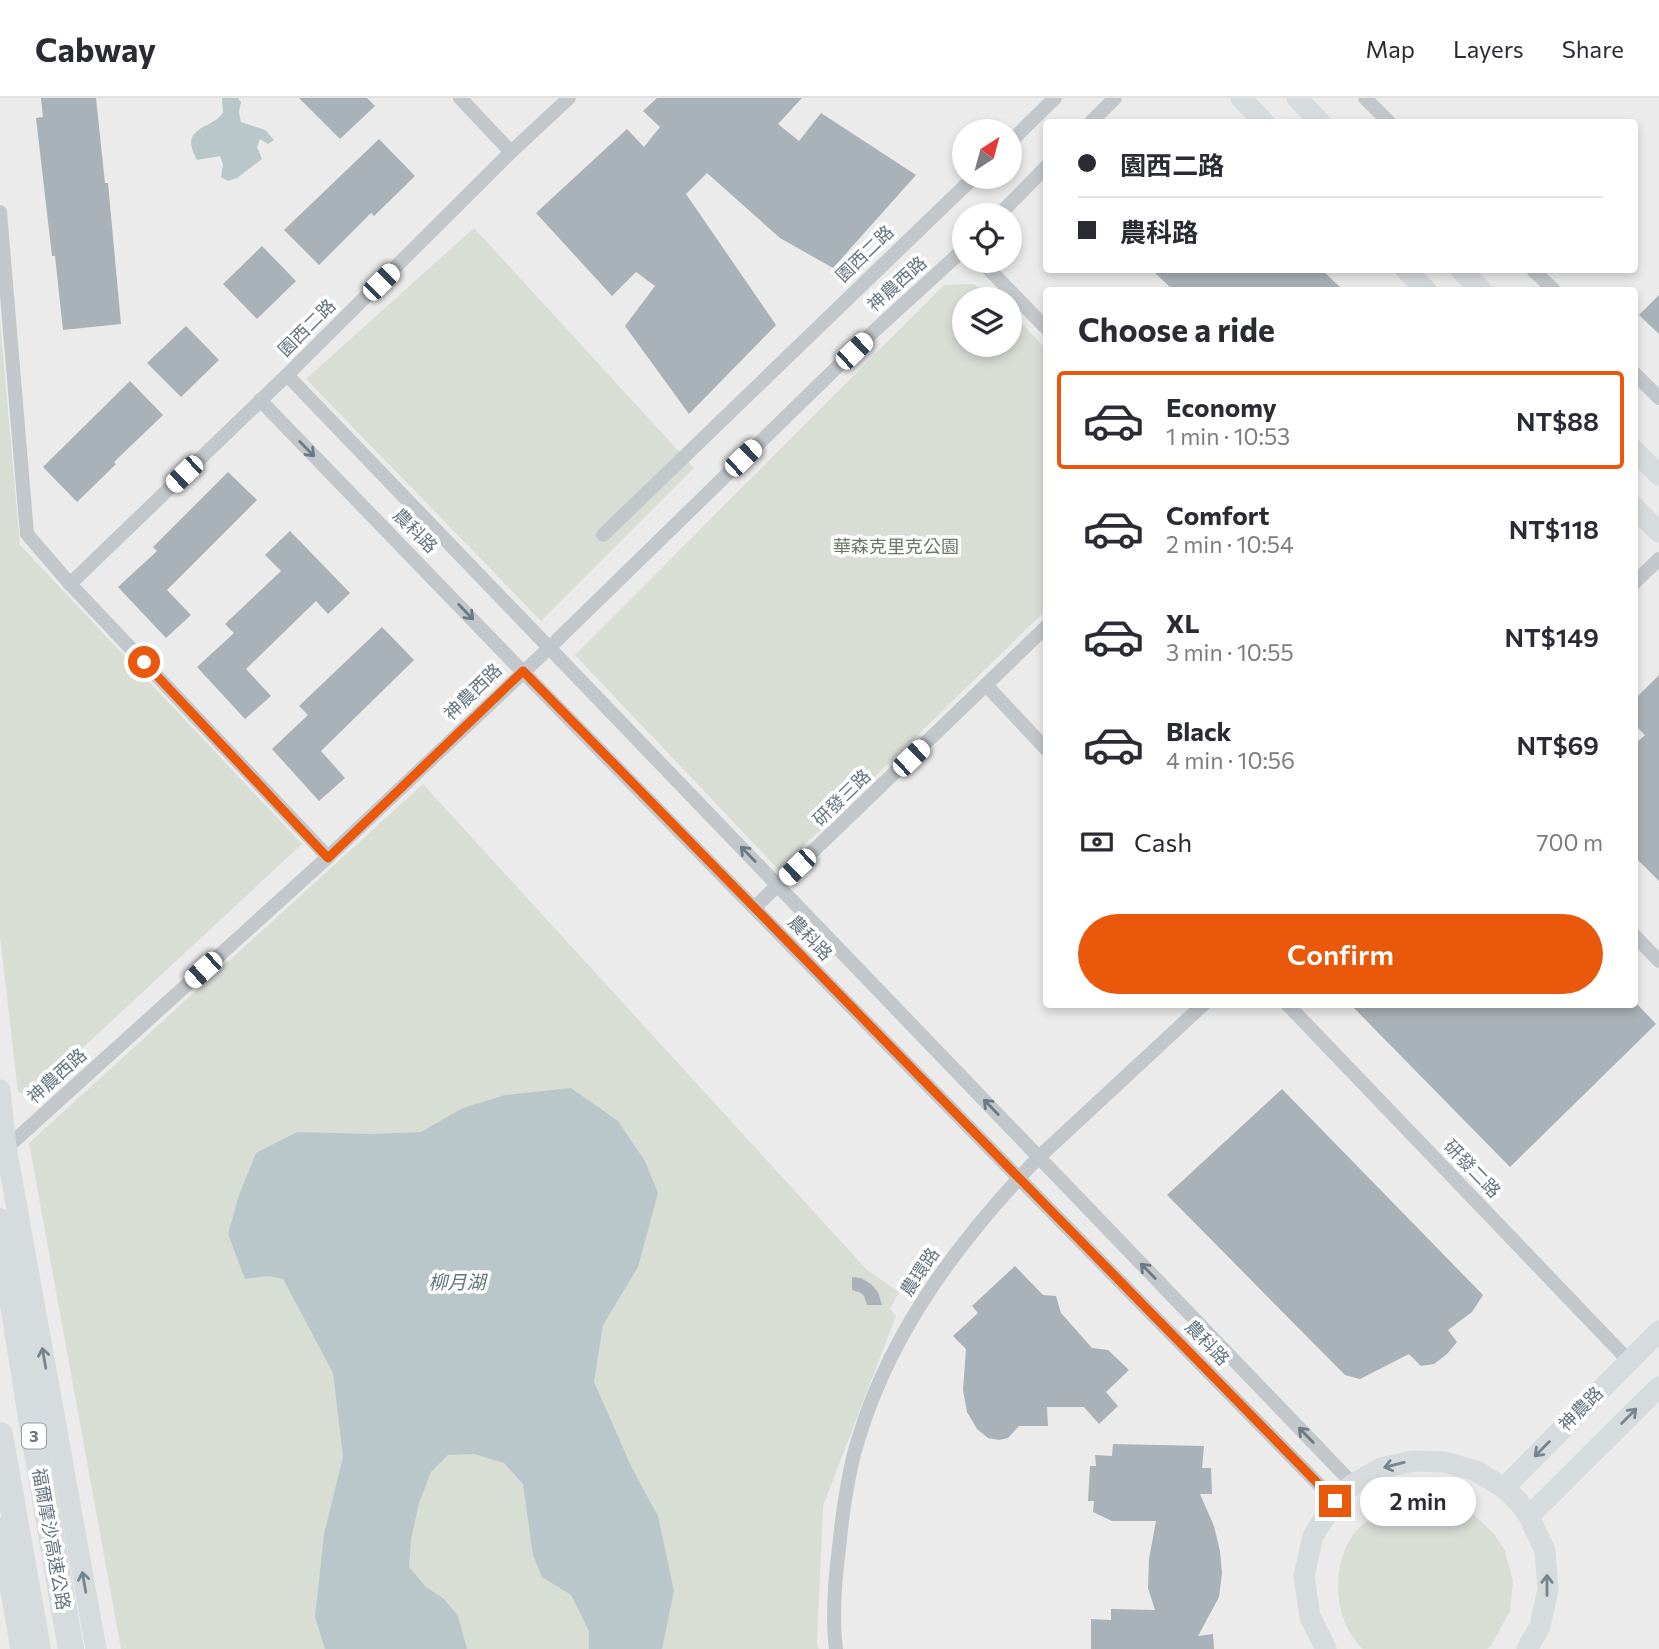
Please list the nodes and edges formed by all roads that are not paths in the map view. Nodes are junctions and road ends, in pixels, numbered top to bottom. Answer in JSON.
{"nodes":[{"id":1,"x":460,"y":98,"type":"edge"},
{"id":2,"x":569,"y":98,"type":"edge"},
{"id":3,"x":1055,"y":98,"type":"edge"},
{"id":4,"x":1115,"y":98,"type":"edge"},
{"id":5,"x":1241,"y":98,"type":"edge"},
{"id":6,"x":1297,"y":98,"type":"edge"},
{"id":7,"x":1366,"y":98,"type":"edge"},
{"id":8,"x":1094,"y":119,"type":"edge"},
{"id":9,"x":1261,"y":119,"type":"edge"},
{"id":10,"x":1317,"y":119,"type":"edge"},
{"id":11,"x":1387,"y":119,"type":"edge"},
{"id":12,"x":1022,"y":130,"type":"edge"},
{"id":13,"x":511,"y":152,"type":"junction"},
{"id":14,"x":1043,"y":170,"type":"edge"},
{"id":15,"x":962,"y":189,"type":"edge"},
{"id":16,"x":1011,"y":203,"type":"edge"},
{"id":17,"x":0,"y":212,"type":"edge"},
{"id":18,"x":952,"y":260,"type":"edge"},
{"id":19,"x":993,"y":273,"type":"edge"},
{"id":20,"x":1409,"y":273,"type":"edge"},
{"id":21,"x":1464,"y":273,"type":"edge"},
{"id":22,"x":1537,"y":273,"type":"edge"},
{"id":23,"x":1423,"y":287,"type":"edge"},
{"id":24,"x":1478,"y":287,"type":"edge"},
{"id":25,"x":1551,"y":287,"type":"edge"},
{"id":26,"x":1043,"y":325,"type":"edge"},
{"id":27,"x":287,"y":374,"type":"junction"},
{"id":28,"x":1638,"y":377,"type":"edge"},
{"id":29,"x":1659,"y":398,"type":"edge"},
{"id":30,"x":260,"y":400,"type":"junction"},
{"id":31,"x":1638,"y":454,"type":"edge"},
{"id":32,"x":1659,"y":475,"type":"edge"},
{"id":33,"x":1638,"y":511,"type":"edge"},
{"id":34,"x":1659,"y":532,"type":"edge"},
{"id":35,"x":603,"y":535,"type":"dead end"},
{"id":36,"x":1659,"y":559,"type":"edge"},
{"id":37,"x":1638,"y":579,"type":"edge"},
{"id":38,"x":70,"y":584,"type":"junction"},
{"id":39,"x":1043,"y":630,"type":"edge"},
{"id":40,"x":550,"y":648,"type":"junction"},
{"id":41,"x":523,"y":671,"type":"junction"},
{"id":42,"x":986,"y":685,"type":"junction"},
{"id":43,"x":1043,"y":746,"type":"edge"},
{"id":44,"x":328,"y":858,"type":"junction"},
{"id":45,"x":778,"y":885,"type":"junction"},
{"id":46,"x":754,"y":908,"type":"junction"},
{"id":47,"x":1638,"y":939,"type":"edge"},
{"id":48,"x":1659,"y":961,"type":"edge"},
{"id":49,"x":1200,"y":1008,"type":"edge"},
{"id":50,"x":1291,"y":1008,"type":"edge"},
{"id":51,"x":0,"y":1090,"type":"edge"},
{"id":52,"x":3,"y":1151,"type":"edge"},
{"id":53,"x":1039,"y":1157,"type":"junction"},
{"id":54,"x":1018,"y":1178,"type":"junction"},
{"id":55,"x":0,"y":1222,"type":"edge"},
{"id":56,"x":1659,"y":1331,"type":"edge"},
{"id":57,"x":1629,"y":1361,"type":"junction"},
{"id":58,"x":1659,"y":1387,"type":"edge"},
{"id":59,"x":0,"y":1435,"type":"edge"},
{"id":60,"x":1353,"y":1484,"type":"junction"},
{"id":61,"x":1504,"y":1488,"type":"junction"},
{"id":62,"x":1335,"y":1501,"type":"junction"},
{"id":63,"x":1529,"y":1516,"type":"junction"},
{"id":64,"x":0,"y":1528,"type":"edge"},
{"id":65,"x":21,"y":1649,"type":"edge"},
{"id":66,"x":38,"y":1649,"type":"edge"},
{"id":67,"x":71,"y":1649,"type":"edge"},
{"id":68,"x":96,"y":1649,"type":"edge"},
{"id":69,"x":836,"y":1649,"type":"edge"},
{"id":70,"x":1326,"y":1649,"type":"edge"},
{"id":71,"x":1527,"y":1649,"type":"edge"}],
"edges":[{"from":1,"to":13,"type":"street"},
{"from":2,"to":13,"type":"street","name":"園西二路"},
{"from":3,"to":12,"type":"street"},
{"from":4,"to":8,"type":"street"},
{"from":5,"to":9,"type":"street"},
{"from":6,"to":10,"type":"street"},
{"from":7,"to":11,"type":"street"},
{"from":13,"to":27,"type":"street","name":"園西二路"},
{"from":14,"to":16,"type":"street"},
{"from":15,"to":35,"type":"street","name":"園西二路"},
{"from":17,"to":38,"type":"street"},
{"from":18,"to":40,"type":"street","name":"神農西路"},
{"from":19,"to":26,"type":"street"},
{"from":20,"to":23,"type":"street"},
{"from":21,"to":24,"type":"street"},
{"from":22,"to":25,"type":"street"},
{"from":27,"to":30,"type":"street","name":"園西二路"},
{"from":27,"to":40,"type":"street","name":"農科路"},
{"from":28,"to":29,"type":"street"},
{"from":30,"to":38,"type":"street","name":"園西二路"},
{"from":30,"to":41,"type":"street","name":"農科路","one_way":true},
{"from":31,"to":32,"type":"street"},
{"from":33,"to":34,"type":"street"},
{"from":36,"to":37,"type":"street"},
{"from":38,"to":44,"type":"street"},
{"from":39,"to":42,"type":"street","name":"研發三路"},
{"from":40,"to":41,"type":"street","name":"神農西路"},
{"from":45,"to":40,"type":"street","name":"農科路","one_way":true},
{"from":41,"to":44,"type":"street","name":"神農西路"},
{"from":41,"to":46,"type":"street","name":"農科路"},
{"from":42,"to":43,"type":"street"},
{"from":42,"to":45,"type":"street","name":"研發三路"},
{"from":44,"to":52,"type":"street","name":"神農西路"},
{"from":45,"to":46,"type":"street","name":"研發三路"},
{"from":53,"to":45,"type":"street","name":"農科路","one_way":true},
{"from":46,"to":54,"type":"street","name":"農科路"},
{"from":47,"to":48,"type":"street"},
{"from":49,"to":53,"type":"street","name":"農環路"},
{"from":50,"to":57,"type":"street","name":"研發二路"},
{"from":51,"to":52,"type":"street"},
{"from":68,"to":52,"type":"street","one_way":true},
{"from":53,"to":54,"type":"street","name":"農環路"},
{"from":60,"to":53,"type":"street","name":"農科路","one_way":true},
{"from":54,"to":62,"type":"street","name":"農科路"},
{"from":54,"to":69,"type":"street","name":"農環路"},
{"from":55,"to":67,"type":"highway","name":"福爾摩沙高速公路","number":"3"},
{"from":56,"to":57,"type":"street","name":"神農路"},
{"from":57,"to":61,"type":"street","name":"神農路","one_way":true},
{"from":63,"to":58,"type":"street","one_way":true},
{"from":59,"to":66,"type":"highway","name":"福爾摩沙高速公路","number":"3"},
{"from":61,"to":60,"type":"street","one_way":true},
{"from":60,"to":62,"type":"street"},
{"from":61,"to":63,"type":"street"},
{"from":62,"to":70,"type":"street"},
{"from":71,"to":63,"type":"street","one_way":true},
{"from":64,"to":65,"type":"street"}]}
